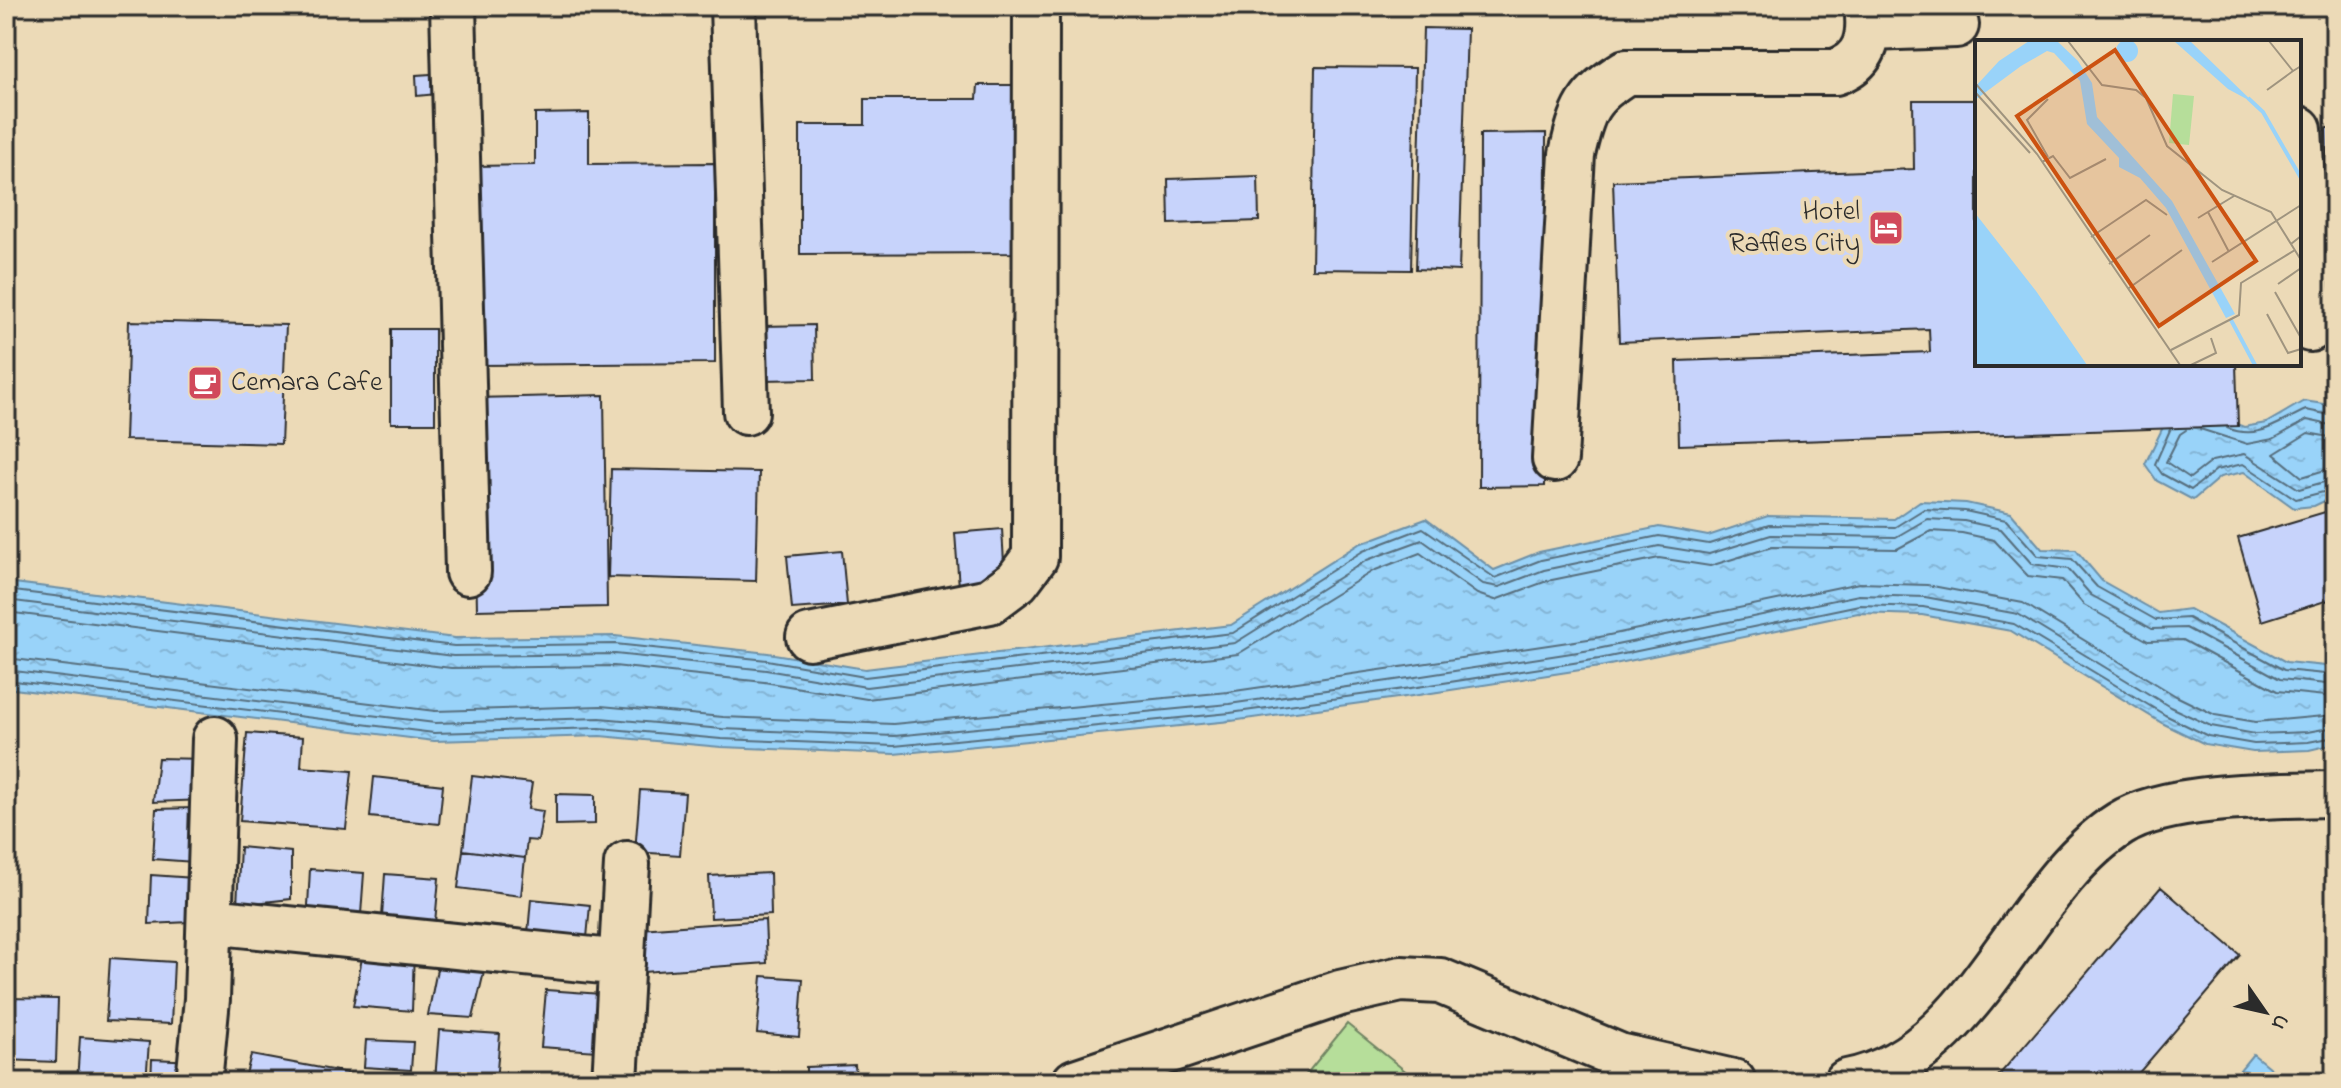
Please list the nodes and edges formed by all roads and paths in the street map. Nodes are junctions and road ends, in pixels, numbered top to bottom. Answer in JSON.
{"nodes":[{"id":1,"x":453,"y":6,"type":"edge"},
{"id":2,"x":733,"y":6,"type":"edge"},
{"id":3,"x":1036,"y":6,"type":"edge"},
{"id":4,"x":1868,"y":17,"type":"edge"},
{"id":5,"x":1962,"y":27,"type":"edge"},
{"id":6,"x":2301,"y":165,"type":"edge"},
{"id":7,"x":2310,"y":329,"type":"dead end"},
{"id":8,"x":746,"y":412,"type":"dead end"},
{"id":9,"x":1555,"y":459,"type":"dead end"},
{"id":10,"x":468,"y":572,"type":"dead end"},
{"id":11,"x":809,"y":637,"type":"dead end"},
{"id":12,"x":215,"y":739,"type":"dead end"},
{"id":13,"x":2335,"y":794,"type":"edge"},
{"id":14,"x":627,"y":864,"type":"dead end"},
{"id":15,"x":210,"y":921,"type":"junction"},
{"id":16,"x":622,"y":963,"type":"junction"},
{"id":17,"x":199,"y":1082,"type":"edge"},
{"id":18,"x":615,"y":1082,"type":"edge"},
{"id":19,"x":1075,"y":1082,"type":"edge"},
{"id":20,"x":1733,"y":1082,"type":"edge"},
{"id":21,"x":1847,"y":1082,"type":"edge"}],
"edges":[{"from":1,"to":10,"type":"street"},
{"from":2,"to":8,"type":"street"},
{"from":3,"to":11,"type":"street"},
{"from":4,"to":5,"type":"street"},
{"from":4,"to":9,"type":"street"},
{"from":6,"to":7,"type":"street"},
{"from":12,"to":15,"type":"street"},
{"from":13,"to":21,"type":"street"},
{"from":14,"to":16,"type":"street"},
{"from":15,"to":16,"type":"street"},
{"from":15,"to":17,"type":"street"},
{"from":16,"to":18,"type":"street"},
{"from":19,"to":20,"type":"street"}]}
